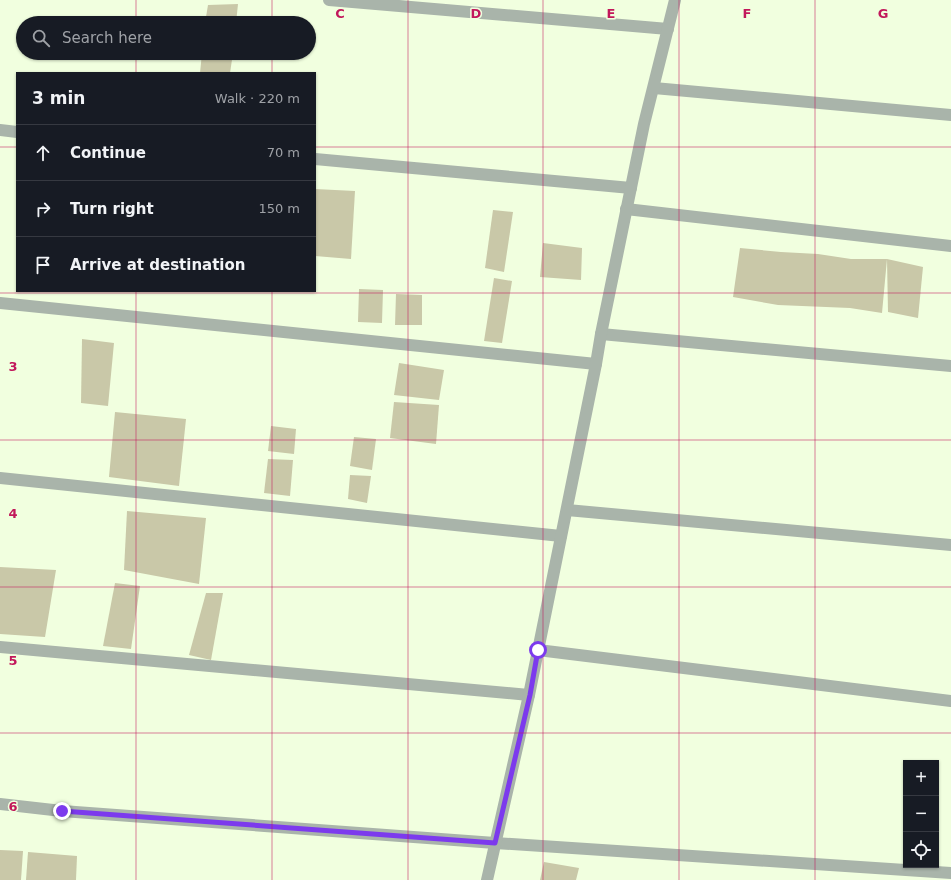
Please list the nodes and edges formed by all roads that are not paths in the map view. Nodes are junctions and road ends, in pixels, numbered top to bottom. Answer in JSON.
{"nodes":[{"id":1,"x":329,"y":0,"type":"edge"},
{"id":2,"x":675,"y":0,"type":"edge"},
{"id":3,"x":668,"y":29,"type":"junction"},
{"id":4,"x":654,"y":88,"type":"junction"},
{"id":5,"x":951,"y":115,"type":"edge"},
{"id":6,"x":0,"y":130,"type":"edge"},
{"id":7,"x":16,"y":132,"type":"edge"},
{"id":8,"x":316,"y":159,"type":"edge"},
{"id":9,"x":631,"y":188,"type":"junction"},
{"id":10,"x":626,"y":209,"type":"junction"},
{"id":11,"x":951,"y":246,"type":"edge"},
{"id":12,"x":0,"y":303,"type":"edge"},
{"id":13,"x":601,"y":334,"type":"junction"},
{"id":14,"x":596,"y":364,"type":"junction"},
{"id":15,"x":951,"y":366,"type":"edge"},
{"id":16,"x":0,"y":478,"type":"edge"},
{"id":17,"x":567,"y":510,"type":"junction"},
{"id":18,"x":561,"y":536,"type":"junction"},
{"id":19,"x":951,"y":545,"type":"edge"},
{"id":20,"x":0,"y":647,"type":"edge"},
{"id":21,"x":538,"y":650,"type":"junction"},
{"id":22,"x":530,"y":695,"type":"junction"},
{"id":23,"x":951,"y":701,"type":"edge"},
{"id":24,"x":0,"y":804,"type":"edge"},
{"id":25,"x":495,"y":843,"type":"junction"},
{"id":26,"x":951,"y":873,"type":"edge"},
{"id":27,"x":487,"y":880,"type":"edge"}],
"edges":[{"from":1,"to":3,"type":"street"},
{"from":2,"to":3,"type":"street"},
{"from":3,"to":4,"type":"street"},
{"from":4,"to":5,"type":"street"},
{"from":4,"to":9,"type":"street"},
{"from":6,"to":7,"type":"street"},
{"from":8,"to":9,"type":"street"},
{"from":9,"to":10,"type":"street"},
{"from":10,"to":11,"type":"street"},
{"from":10,"to":13,"type":"street"},
{"from":12,"to":14,"type":"street"},
{"from":13,"to":14,"type":"street"},
{"from":13,"to":15,"type":"street"},
{"from":14,"to":17,"type":"street"},
{"from":16,"to":18,"type":"street"},
{"from":17,"to":18,"type":"street"},
{"from":17,"to":19,"type":"street"},
{"from":18,"to":21,"type":"street"},
{"from":20,"to":22,"type":"street"},
{"from":21,"to":22,"type":"street"},
{"from":21,"to":23,"type":"street"},
{"from":22,"to":25,"type":"street"},
{"from":24,"to":25,"type":"street"},
{"from":25,"to":26,"type":"street"},
{"from":25,"to":27,"type":"street"}]}
